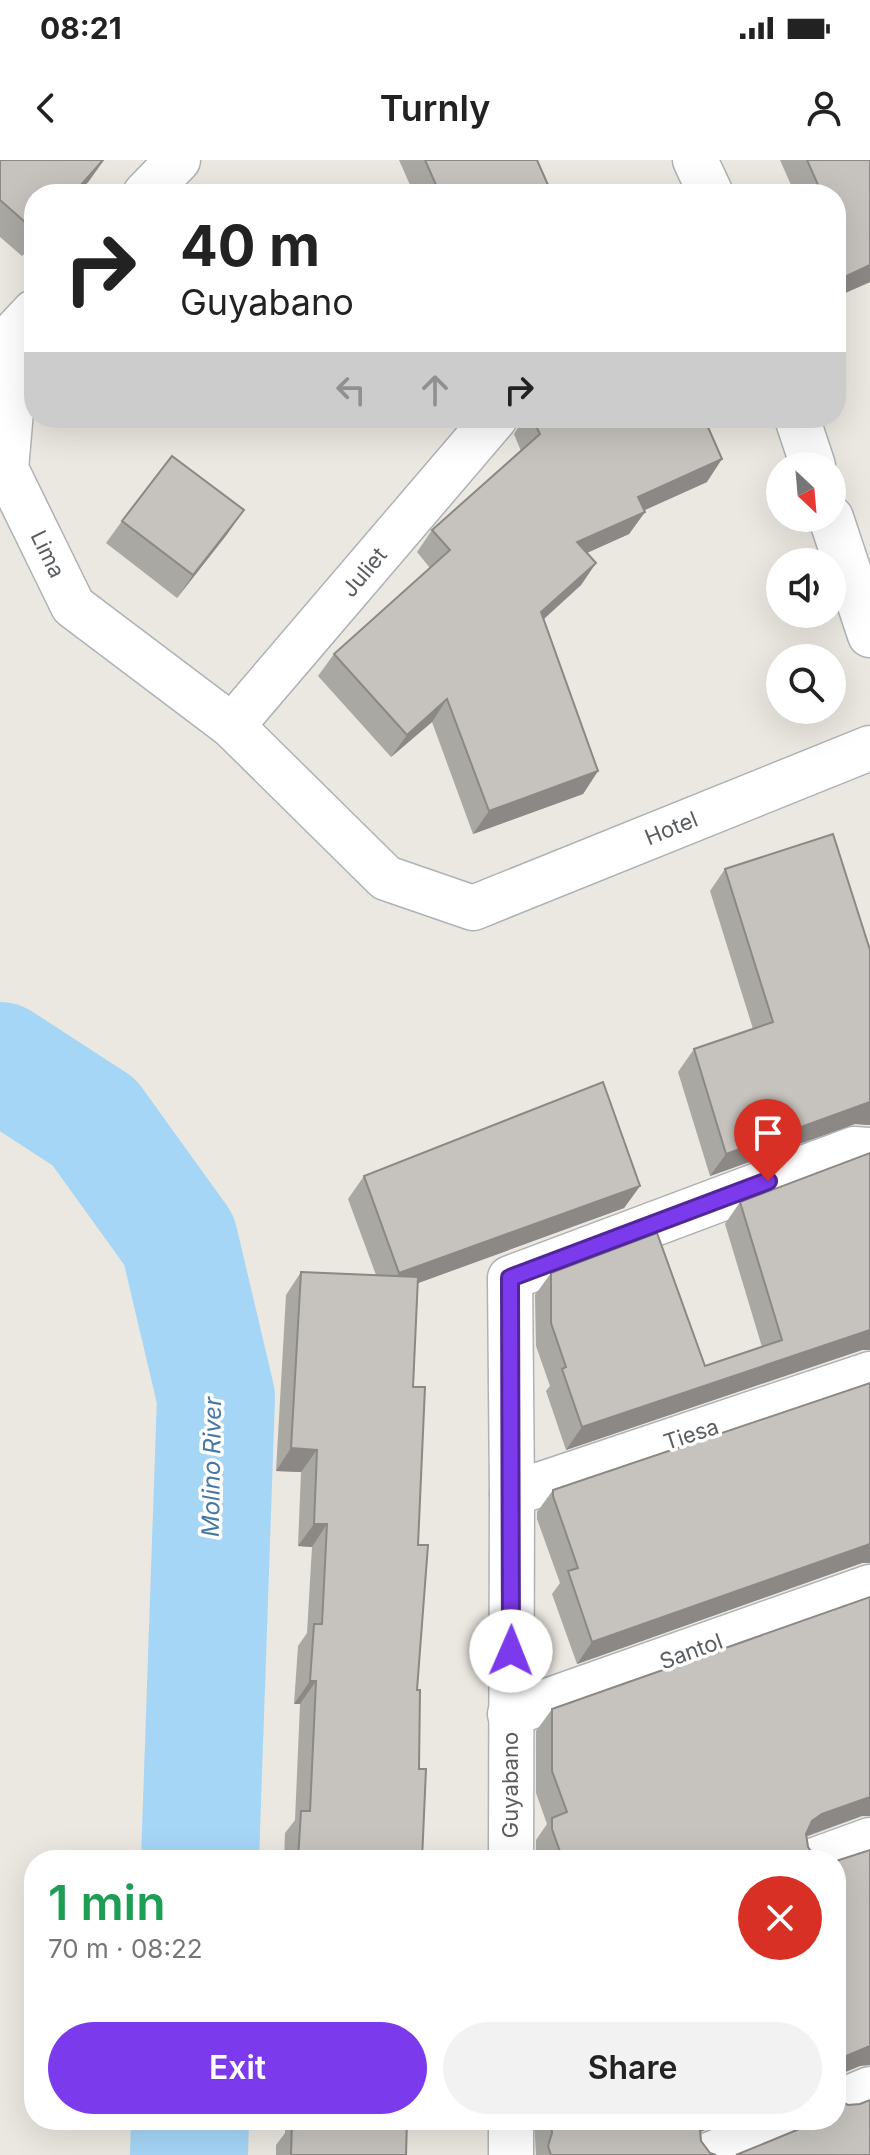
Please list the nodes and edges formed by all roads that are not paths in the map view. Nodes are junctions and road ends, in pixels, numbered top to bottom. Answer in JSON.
{"nodes":[{"id":1,"x":178,"y":160,"type":"edge"},
{"id":2,"x":695,"y":160,"type":"edge"},
{"id":3,"x":155,"y":184,"type":"edge"},
{"id":4,"x":706,"y":184,"type":"edge"},
{"id":5,"x":24,"y":323,"type":"edge"},
{"id":6,"x":486,"y":428,"type":"edge"},
{"id":7,"x":800,"y":428,"type":"edge"},
{"id":8,"x":808,"y":452,"type":"edge"},
{"id":9,"x":836,"y":532,"type":"edge"},
{"id":10,"x":870,"y":635,"type":"edge"},
{"id":11,"x":232,"y":726,"type":"junction"},
{"id":12,"x":870,"y":748,"type":"edge"},
{"id":13,"x":473,"y":908,"type":"joint"},
{"id":14,"x":870,"y":1150,"type":"edge"},
{"id":15,"x":870,"y":1374,"type":"edge"},
{"id":16,"x":512,"y":1494,"type":"junction"},
{"id":17,"x":870,"y":1587,"type":"edge"},
{"id":18,"x":510,"y":1714,"type":"junction"},
{"id":19,"x":870,"y":1840,"type":"edge"},
{"id":20,"x":511,"y":1850,"type":"edge"},
{"id":21,"x":842,"y":1850,"type":"edge"},
{"id":22,"x":870,"y":2089,"type":"edge"},
{"id":23,"x":846,"y":2099,"type":"edge"},
{"id":24,"x":511,"y":2130,"type":"edge"},
{"id":25,"x":770,"y":2130,"type":"edge"},
{"id":26,"x":511,"y":2155,"type":"edge"},
{"id":27,"x":709,"y":2155,"type":"edge"}],
"edges":[{"from":1,"to":3,"type":"street"},
{"from":2,"to":4,"type":"street"},
{"from":5,"to":11,"type":"street","name":"Lima"},
{"from":6,"to":11,"type":"street","name":"Juliet"},
{"from":7,"to":8,"type":"street"},
{"from":9,"to":10,"type":"street"},
{"from":11,"to":13,"type":"street","name":"Lima"},
{"from":12,"to":13,"type":"street","name":"Hotel"},
{"from":14,"to":16,"type":"street","name":"Guyabano"},
{"from":15,"to":16,"type":"street","name":"Tiesa"},
{"from":16,"to":18,"type":"street","name":"Guyabano"},
{"from":17,"to":18,"type":"street","name":"Santol"},
{"from":18,"to":20,"type":"street","name":"Guyabano"},
{"from":19,"to":21,"type":"street"},
{"from":22,"to":23,"type":"street"},
{"from":24,"to":26,"type":"street"},
{"from":25,"to":27,"type":"street"}]}
